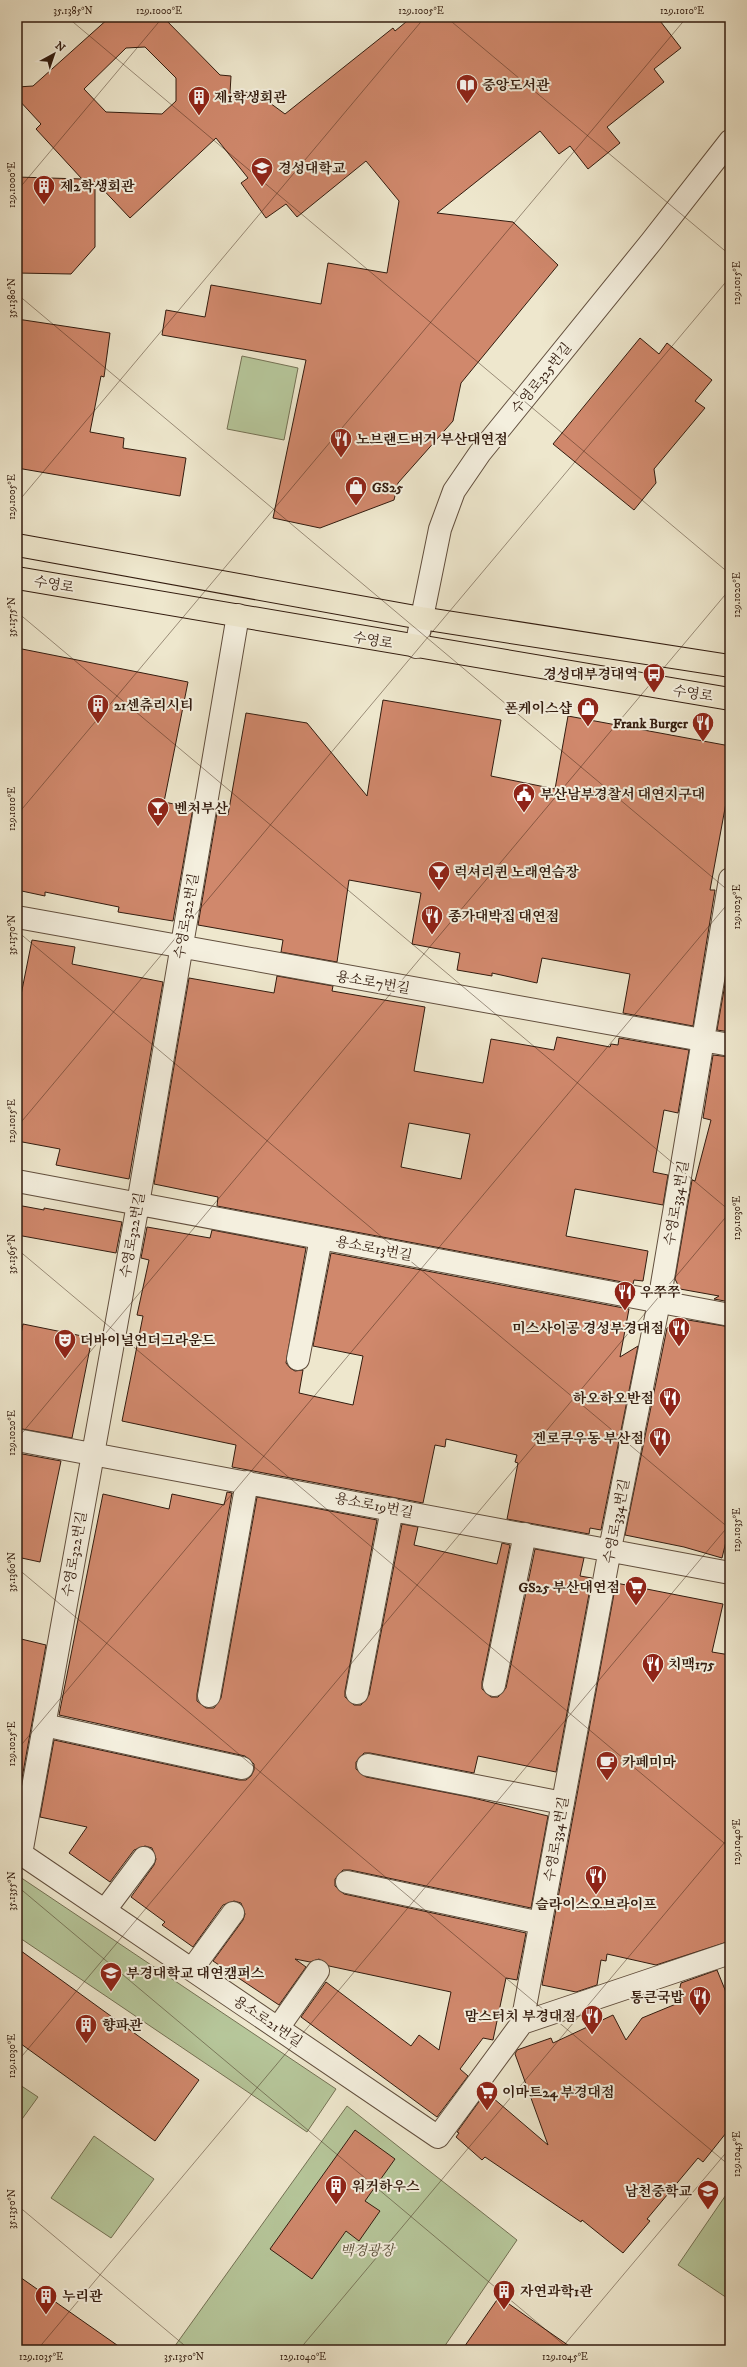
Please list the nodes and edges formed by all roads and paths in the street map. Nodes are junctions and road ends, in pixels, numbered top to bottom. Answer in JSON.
{"nodes":[{"id":1,"x":730,"y":141,"type":"edge"},
{"id":2,"x":17,"y":545,"type":"edge"},
{"id":3,"x":17,"y":578,"type":"edge"},
{"id":4,"x":238,"y":615,"type":"junction"},
{"id":5,"x":421,"y":618,"type":"junction"},
{"id":6,"x":416,"y":647,"type":"junction"},
{"id":7,"x":730,"y":666,"type":"edge"},
{"id":8,"x":730,"y":699,"type":"edge"},
{"id":9,"x":730,"y":879,"type":"edge"},
{"id":10,"x":17,"y":917,"type":"edge"},
{"id":11,"x":181,"y":948,"type":"junction"},
{"id":12,"x":704,"y":1040,"type":"junction"},
{"id":13,"x":730,"y":1045,"type":"edge"},
{"id":14,"x":17,"y":1181,"type":"edge"},
{"id":15,"x":138,"y":1204,"type":"junction"},
{"id":16,"x":321,"y":1238,"type":"junction"},
{"id":17,"x":659,"y":1302,"type":"junction"},
{"id":18,"x":730,"y":1315,"type":"edge"},
{"id":19,"x":298,"y":1359,"type":"dead end"},
{"id":20,"x":17,"y":1440,"type":"edge"},
{"id":21,"x":92,"y":1452,"type":"junction"},
{"id":22,"x":247,"y":1482,"type":"junction"},
{"id":23,"x":392,"y":1509,"type":"junction"},
{"id":24,"x":525,"y":1534,"type":"junction"},
{"id":25,"x":610,"y":1549,"type":"junction"},
{"id":26,"x":730,"y":1573,"type":"edge"},
{"id":27,"x":494,"y":1686,"type":"dead end"},
{"id":28,"x":357,"y":1693,"type":"dead end"},
{"id":29,"x":209,"y":1696,"type":"dead end"},
{"id":30,"x":44,"y":1725,"type":"junction"},
{"id":31,"x":368,"y":1765,"type":"dead end"},
{"id":32,"x":242,"y":1768,"type":"dead end"},
{"id":33,"x":563,"y":1803,"type":"junction"},
{"id":34,"x":19,"y":1853,"type":"edge"},
{"id":35,"x":144,"y":1858,"type":"dead end"},
{"id":36,"x":347,"y":1882,"type":"dead end"},
{"id":37,"x":105,"y":1910,"type":"junction"},
{"id":38,"x":233,"y":1913,"type":"dead end"},
{"id":39,"x":541,"y":1923,"type":"junction"},
{"id":40,"x":730,"y":1953,"type":"edge"},
{"id":41,"x":192,"y":1969,"type":"junction"},
{"id":42,"x":318,"y":1971,"type":"dead end"},
{"id":43,"x":522,"y":2023,"type":"junction"},
{"id":44,"x":278,"y":2028,"type":"junction"},
{"id":45,"x":438,"y":2137,"type":"joint"}],
"edges":[{"from":1,"to":5,"type":"street","name":"수영로325번길"},
{"from":2,"to":5,"type":"main road"},
{"from":3,"to":4,"type":"main road","name":"수영로"},
{"from":4,"to":6,"type":"main road","name":"수영로"},
{"from":4,"to":11,"type":"street","name":"수영로322번길"},
{"from":5,"to":6,"type":"street","name":"수영로325번길"},
{"from":5,"to":7,"type":"main road"},
{"from":6,"to":8,"type":"main road","name":"수영로"},
{"from":9,"to":12,"type":"street","name":"수영로334번길"},
{"from":10,"to":11,"type":"street","name":"용소로7번길"},
{"from":11,"to":12,"type":"street","name":"용소로7번길"},
{"from":11,"to":15,"type":"street","name":"수영로322번길"},
{"from":12,"to":13,"type":"street","name":"용소로7번길"},
{"from":12,"to":17,"type":"street","name":"수영로334번길"},
{"from":14,"to":15,"type":"street","name":"용소로13번길"},
{"from":15,"to":16,"type":"street","name":"용소로13번길"},
{"from":15,"to":21,"type":"street","name":"수영로322번길"},
{"from":16,"to":17,"type":"street","name":"용소로13번길"},
{"from":16,"to":19,"type":"street"},
{"from":17,"to":18,"type":"street","name":"용소로13번길"},
{"from":17,"to":25,"type":"street","name":"수영로334번길"},
{"from":20,"to":21,"type":"street","name":"용소로19번길"},
{"from":21,"to":22,"type":"street","name":"용소로19번길"},
{"from":21,"to":30,"type":"street","name":"수영로322번길"},
{"from":22,"to":23,"type":"street","name":"용소로19번길"},
{"from":22,"to":29,"type":"street"},
{"from":23,"to":24,"type":"street","name":"용소로19번길"},
{"from":23,"to":28,"type":"street"},
{"from":24,"to":25,"type":"street","name":"용소로19번길"},
{"from":24,"to":27,"type":"street"},
{"from":25,"to":26,"type":"street","name":"용소로19번길"},
{"from":25,"to":33,"type":"street","name":"수영로334번길"},
{"from":30,"to":32,"type":"street"},
{"from":30,"to":34,"type":"street","name":"수영로322번길"},
{"from":31,"to":33,"type":"street"},
{"from":33,"to":39,"type":"street","name":"수영로334번길"},
{"from":34,"to":37,"type":"street","name":"용소로21번길"},
{"from":35,"to":37,"type":"street"},
{"from":36,"to":39,"type":"street"},
{"from":37,"to":41,"type":"street","name":"용소로21번길"},
{"from":38,"to":41,"type":"street"},
{"from":39,"to":43,"type":"street","name":"수영로334번길"},
{"from":40,"to":43,"type":"street"},
{"from":41,"to":44,"type":"street","name":"용소로21번길"},
{"from":42,"to":44,"type":"street"},
{"from":43,"to":45,"type":"street","name":"수영로334번길"},
{"from":44,"to":45,"type":"street","name":"용소로21번길"}]}
